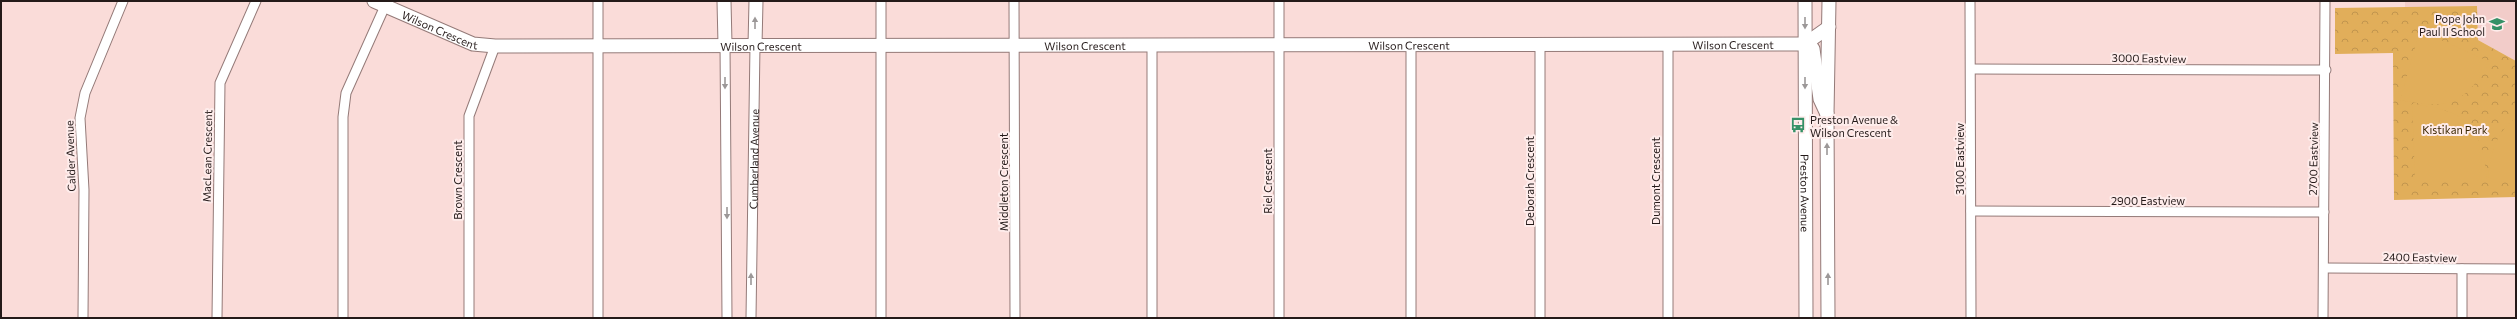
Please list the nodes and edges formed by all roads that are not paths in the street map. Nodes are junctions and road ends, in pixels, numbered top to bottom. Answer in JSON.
{"nodes":[{"id":1,"x":124,"y":1,"type":"edge"},
{"id":2,"x":256,"y":1,"type":"edge"},
{"id":3,"x":598,"y":1,"type":"edge"},
{"id":4,"x":724,"y":1,"type":"edge"},
{"id":5,"x":756,"y":1,"type":"edge"},
{"id":6,"x":881,"y":1,"type":"edge"},
{"id":7,"x":1014,"y":1,"type":"edge"},
{"id":8,"x":1279,"y":1,"type":"edge"},
{"id":9,"x":1805,"y":1,"type":"edge"},
{"id":10,"x":1829,"y":1,"type":"edge"},
{"id":11,"x":1970,"y":1,"type":"edge"},
{"id":12,"x":2325,"y":1,"type":"edge"},
{"id":13,"x":379,"y":3,"type":"edge"},
{"id":14,"x":1829,"y":27,"type":"junction"},
{"id":15,"x":725,"y":44,"type":"junction"},
{"id":16,"x":1280,"y":44,"type":"junction"},
{"id":17,"x":1668,"y":44,"type":"junction"},
{"id":18,"x":1805,"y":44,"type":"junction"},
{"id":19,"x":755,"y":45,"type":"junction"},
{"id":20,"x":881,"y":45,"type":"junction"},
{"id":21,"x":1014,"y":45,"type":"junction"},
{"id":22,"x":1152,"y":45,"type":"junction"},
{"id":23,"x":1411,"y":45,"type":"junction"},
{"id":24,"x":1540,"y":45,"type":"junction"},
{"id":25,"x":495,"y":46,"type":"junction"},
{"id":26,"x":598,"y":46,"type":"junction"},
{"id":27,"x":1972,"y":69,"type":"junction"},
{"id":28,"x":2326,"y":70,"type":"junction"},
{"id":29,"x":1827,"y":114,"type":"junction"},
{"id":30,"x":1971,"y":211,"type":"junction"},
{"id":31,"x":2324,"y":212,"type":"junction"},
{"id":32,"x":2324,"y":268,"type":"junction"},
{"id":33,"x":2462,"y":269,"type":"junction"},
{"id":34,"x":2516,"y":269,"type":"edge"},
{"id":35,"x":83,"y":318,"type":"edge"},
{"id":36,"x":217,"y":318,"type":"edge"},
{"id":37,"x":343,"y":318,"type":"edge"},
{"id":38,"x":469,"y":318,"type":"edge"},
{"id":39,"x":598,"y":318,"type":"edge"},
{"id":40,"x":726,"y":318,"type":"edge"},
{"id":41,"x":752,"y":318,"type":"edge"},
{"id":42,"x":881,"y":318,"type":"edge"},
{"id":43,"x":1015,"y":318,"type":"edge"},
{"id":44,"x":1152,"y":318,"type":"edge"},
{"id":45,"x":1279,"y":318,"type":"edge"},
{"id":46,"x":1411,"y":318,"type":"edge"},
{"id":47,"x":1540,"y":318,"type":"edge"},
{"id":48,"x":1668,"y":318,"type":"edge"},
{"id":49,"x":1806,"y":318,"type":"edge"},
{"id":50,"x":1828,"y":318,"type":"edge"},
{"id":51,"x":1971,"y":318,"type":"edge"},
{"id":52,"x":2323,"y":318,"type":"edge"},
{"id":53,"x":2462,"y":318,"type":"edge"}],
"edges":[{"from":1,"to":35,"type":"street","name":"Calder Avenue"},
{"from":2,"to":36,"type":"street","name":"MacLean Crescent"},
{"from":3,"to":26,"type":"street"},
{"from":4,"to":15,"type":"street"},
{"from":19,"to":5,"type":"street","name":"Cumberland Avenue","one_way":true},
{"from":6,"to":20,"type":"street"},
{"from":7,"to":21,"type":"street","name":"Middleton Crescent"},
{"from":8,"to":16,"type":"street","name":"Riel Crescent"},
{"from":9,"to":18,"type":"street","name":"Preston Avenue","one_way":true},
{"from":10,"to":14,"type":"street","name":"Preston Avenue"},
{"from":11,"to":27,"type":"street","name":"3100 Eastview"},
{"from":12,"to":28,"type":"street","name":"2700 Eastview"},
{"from":13,"to":25,"type":"street","name":"Wilson Crescent"},
{"from":13,"to":37,"type":"street"},
{"from":14,"to":18,"type":"street"},
{"from":14,"to":29,"type":"street","name":"Preston Avenue"},
{"from":15,"to":19,"type":"street","name":"Wilson Crescent"},
{"from":15,"to":26,"type":"street","name":"Wilson Crescent"},
{"from":15,"to":40,"type":"street","one_way":true},
{"from":16,"to":22,"type":"street","name":"Wilson Crescent"},
{"from":16,"to":23,"type":"street","name":"Wilson Crescent"},
{"from":16,"to":45,"type":"street","name":"Riel Crescent"},
{"from":17,"to":18,"type":"street","name":"Wilson Crescent"},
{"from":17,"to":24,"type":"street","name":"Wilson Crescent"},
{"from":17,"to":48,"type":"street","name":"Dumont Crescent"},
{"from":18,"to":29,"type":"street","name":"Preston Avenue"},
{"from":18,"to":49,"type":"street","name":"Preston Avenue","one_way":true},
{"from":19,"to":20,"type":"street","name":"Wilson Crescent"},
{"from":41,"to":19,"type":"street","name":"Cumberland Avenue","one_way":true},
{"from":20,"to":21,"type":"street","name":"Wilson Crescent"},
{"from":20,"to":42,"type":"street"},
{"from":21,"to":22,"type":"street","name":"Wilson Crescent"},
{"from":21,"to":43,"type":"street","name":"Middleton Crescent"},
{"from":22,"to":44,"type":"street"},
{"from":23,"to":24,"type":"street","name":"Wilson Crescent"},
{"from":23,"to":46,"type":"street"},
{"from":24,"to":47,"type":"street","name":"Deborah Crescent"},
{"from":25,"to":26,"type":"street","name":"Wilson Crescent"},
{"from":25,"to":38,"type":"street","name":"Brown Crescent"},
{"from":26,"to":39,"type":"street"},
{"from":27,"to":28,"type":"street","name":"3000 Eastview"},
{"from":27,"to":30,"type":"street","name":"3100 Eastview"},
{"from":28,"to":31,"type":"street","name":"2700 Eastview"},
{"from":50,"to":29,"type":"street","name":"Preston Avenue","one_way":true},
{"from":30,"to":31,"type":"street","name":"2900 Eastview"},
{"from":30,"to":51,"type":"street","name":"3100 Eastview"},
{"from":31,"to":32,"type":"street","name":"2700 Eastview"},
{"from":32,"to":33,"type":"street","name":"2400 Eastview"},
{"from":32,"to":52,"type":"street","name":"2700 Eastview"},
{"from":33,"to":34,"type":"street","name":"2400 Eastview"},
{"from":33,"to":53,"type":"street"}]}
